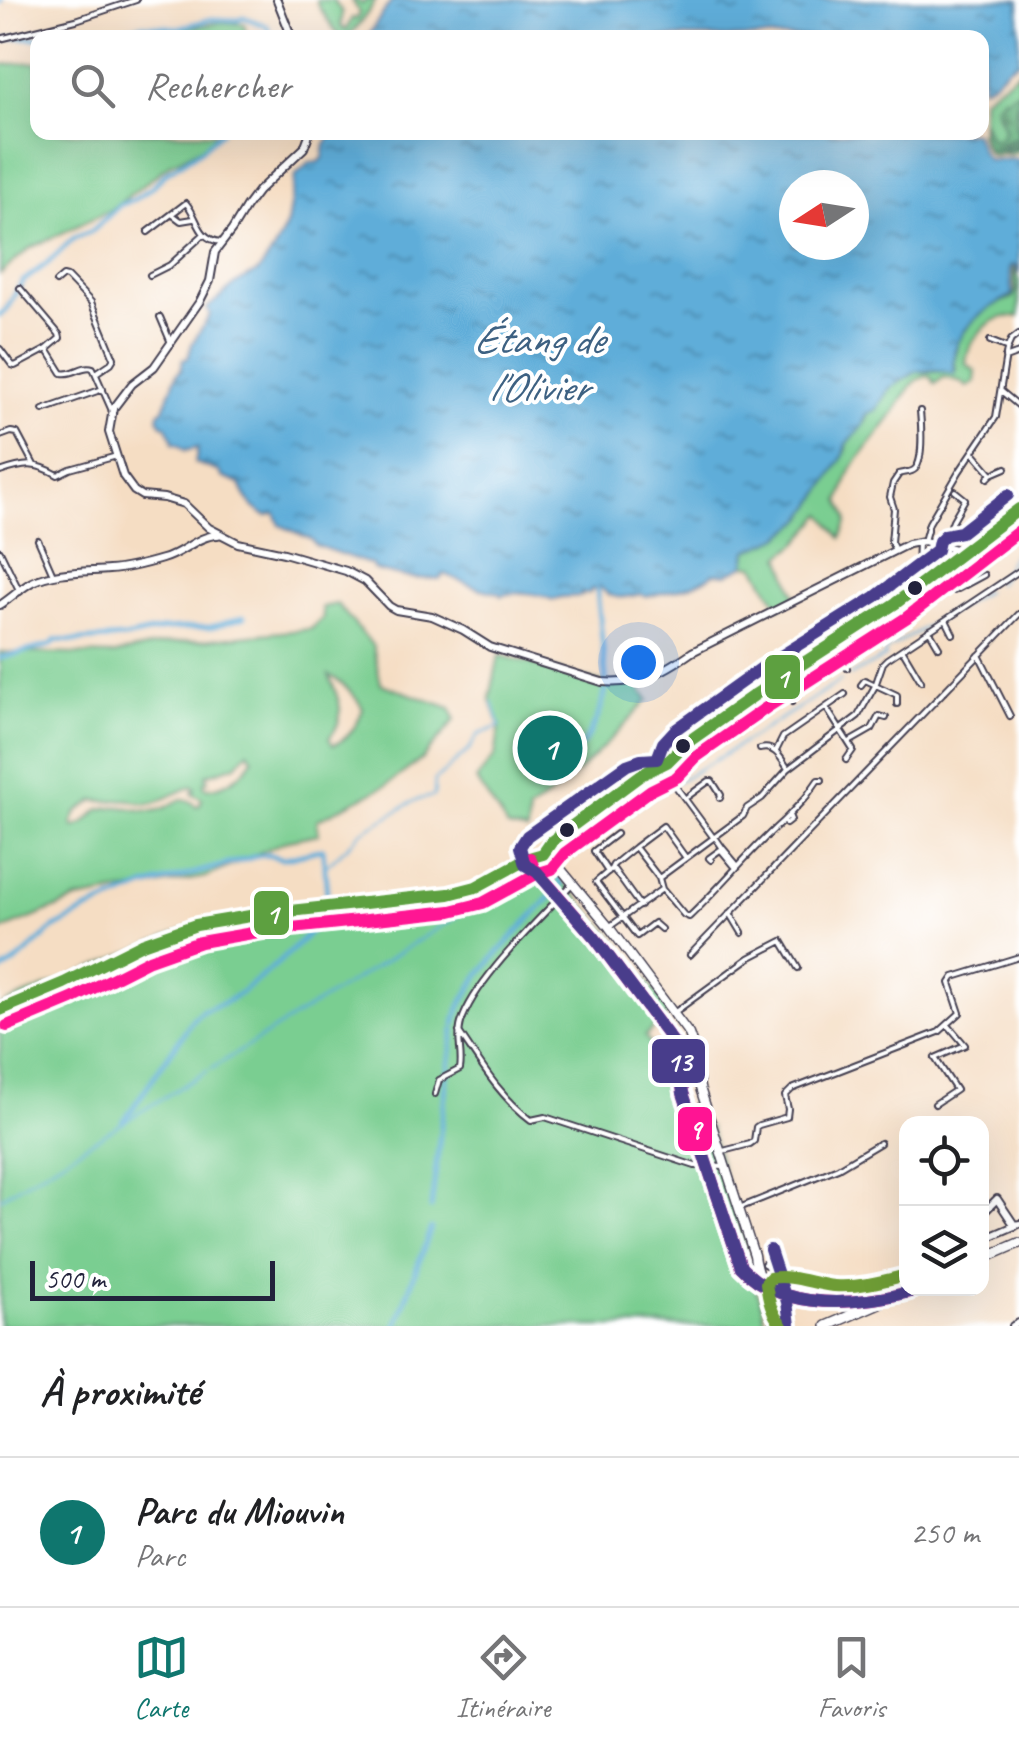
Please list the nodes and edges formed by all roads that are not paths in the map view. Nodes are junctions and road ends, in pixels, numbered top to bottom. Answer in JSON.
{"nodes":[{"id":1,"x":136,"y":0,"type":"edge"},
{"id":2,"x":277,"y":0,"type":"edge"},
{"id":3,"x":38,"y":30,"type":"edge"},
{"id":4,"x":289,"y":30,"type":"edge"},
{"id":5,"x":30,"y":32,"type":"edge"},
{"id":6,"x":0,"y":40,"type":"edge"},
{"id":7,"x":307,"y":140,"type":"edge"},
{"id":8,"x":173,"y":215,"type":"junction"},
{"id":9,"x":193,"y":219,"type":"junction"},
{"id":10,"x":148,"y":232,"type":"dead end"},
{"id":11,"x":204,"y":234,"type":"junction"},
{"id":12,"x":221,"y":242,"type":"junction"},
{"id":13,"x":150,"y":275,"type":"dead end"},
{"id":14,"x":56,"y":282,"type":"dead end"},
{"id":15,"x":20,"y":288,"type":"dead end"},
{"id":16,"x":160,"y":317,"type":"dead end"},
{"id":17,"x":1019,"y":334,"type":"edge"},
{"id":18,"x":990,"y":341,"type":"dead end"},
{"id":19,"x":171,"y":343,"type":"junction"},
{"id":20,"x":47,"y":348,"type":"junction"},
{"id":21,"x":1008,"y":348,"type":"junction"},
{"id":22,"x":0,"y":349,"type":"edge"},
{"id":23,"x":1019,"y":353,"type":"edge"},
{"id":24,"x":1005,"y":358,"type":"junction"},
{"id":25,"x":96,"y":373,"type":"junction"},
{"id":26,"x":103,"y":389,"type":"junction"},
{"id":27,"x":1000,"y":391,"type":"junction"},
{"id":28,"x":1019,"y":406,"type":"edge"},
{"id":29,"x":43,"y":410,"type":"dead end"},
{"id":30,"x":920,"y":411,"type":"dead end"},
{"id":31,"x":112,"y":412,"type":"junction"},
{"id":32,"x":0,"y":436,"type":"edge"},
{"id":33,"x":973,"y":452,"type":"junction"},
{"id":34,"x":116,"y":456,"type":"junction"},
{"id":35,"x":34,"y":465,"type":"junction"},
{"id":36,"x":1006,"y":468,"type":"dead end"},
{"id":37,"x":0,"y":472,"type":"edge"},
{"id":38,"x":955,"y":490,"type":"dead end"},
{"id":39,"x":1019,"y":509,"type":"edge"},
{"id":40,"x":220,"y":535,"type":"junction"},
{"id":41,"x":38,"y":540,"type":"dead end"},
{"id":42,"x":921,"y":541,"type":"junction"},
{"id":43,"x":895,"y":550,"type":"junction"},
{"id":44,"x":933,"y":550,"type":"dead end"},
{"id":45,"x":0,"y":551,"type":"edge"},
{"id":46,"x":953,"y":555,"type":"junction"},
{"id":47,"x":913,"y":570,"type":"dead end"},
{"id":48,"x":1019,"y":572,"type":"edge"},
{"id":49,"x":984,"y":575,"type":"dead end"},
{"id":50,"x":54,"y":576,"type":"junction"},
{"id":51,"x":954,"y":591,"type":"dead end"},
{"id":52,"x":20,"y":592,"type":"junction"},
{"id":53,"x":0,"y":604,"type":"edge"},
{"id":54,"x":1019,"y":614,"type":"edge"},
{"id":55,"x":871,"y":620,"type":"junction"},
{"id":56,"x":945,"y":620,"type":"junction"},
{"id":57,"x":929,"y":630,"type":"junction"},
{"id":58,"x":953,"y":634,"type":"dead end"},
{"id":59,"x":834,"y":643,"type":"junction"},
{"id":60,"x":867,"y":647,"type":"dead end"},
{"id":61,"x":939,"y":648,"type":"dead end"},
{"id":62,"x":902,"y":649,"type":"junction"},
{"id":63,"x":818,"y":652,"type":"junction"},
{"id":64,"x":979,"y":655,"type":"junction"},
{"id":65,"x":756,"y":668,"type":"dead end"},
{"id":66,"x":847,"y":668,"type":"dead end"},
{"id":67,"x":832,"y":671,"type":"dead end"},
{"id":68,"x":782,"y":676,"type":"junction"},
{"id":69,"x":920,"y":681,"type":"dead end"},
{"id":70,"x":861,"y":686,"type":"dead end"},
{"id":71,"x":875,"y":686,"type":"junction"},
{"id":72,"x":845,"y":694,"type":"dead end"},
{"id":73,"x":792,"y":702,"type":"dead end"},
{"id":74,"x":897,"y":704,"type":"dead end"},
{"id":75,"x":827,"y":708,"type":"junction"},
{"id":76,"x":1010,"y":716,"type":"dead end"},
{"id":77,"x":886,"y":718,"type":"dead end"},
{"id":78,"x":842,"y":730,"type":"junction"},
{"id":79,"x":850,"y":742,"type":"junction"},
{"id":80,"x":760,"y":748,"type":"dead end"},
{"id":81,"x":776,"y":751,"type":"junction"},
{"id":82,"x":846,"y":760,"type":"dead end"},
{"id":83,"x":788,"y":769,"type":"junction"},
{"id":84,"x":667,"y":773,"type":"junction"},
{"id":85,"x":822,"y":780,"type":"dead end"},
{"id":86,"x":636,"y":782,"type":"junction"},
{"id":87,"x":643,"y":795,"type":"dead end"},
{"id":88,"x":685,"y":798,"type":"junction"},
{"id":89,"x":720,"y":798,"type":"dead end"},
{"id":90,"x":616,"y":834,"type":"dead end"},
{"id":91,"x":715,"y":838,"type":"junction"},
{"id":92,"x":635,"y":847,"type":"junction"},
{"id":93,"x":721,"y":848,"type":"junction"},
{"id":94,"x":543,"y":852,"type":"junction"},
{"id":95,"x":686,"y":858,"type":"junction"},
{"id":96,"x":710,"y":860,"type":"dead end"},
{"id":97,"x":738,"y":867,"type":"junction"},
{"id":98,"x":610,"y":870,"type":"junction"},
{"id":99,"x":658,"y":878,"type":"junction"},
{"id":100,"x":572,"y":884,"type":"junction"},
{"id":101,"x":662,"y":889,"type":"junction"},
{"id":102,"x":640,"y":906,"type":"junction"},
{"id":103,"x":730,"y":913,"type":"junction"},
{"id":104,"x":623,"y":918,"type":"junction"},
{"id":105,"x":609,"y":927,"type":"junction"},
{"id":106,"x":660,"y":928,"type":"dead end"},
{"id":107,"x":742,"y":933,"type":"dead end"},
{"id":108,"x":690,"y":955,"type":"dead end"},
{"id":109,"x":1019,"y":957,"type":"edge"},
{"id":110,"x":798,"y":968,"type":"dead end"},
{"id":111,"x":0,"y":1010,"type":"edge"},
{"id":112,"x":675,"y":1012,"type":"junction"},
{"id":113,"x":948,"y":1024,"type":"junction"},
{"id":114,"x":459,"y":1032,"type":"junction"},
{"id":115,"x":436,"y":1094,"type":"dead end"},
{"id":116,"x":935,"y":1104,"type":"dead end"},
{"id":117,"x":880,"y":1143,"type":"dead end"},
{"id":118,"x":720,"y":1152,"type":"junction"},
{"id":119,"x":726,"y":1166,"type":"junction"},
{"id":120,"x":989,"y":1207,"type":"edge"},
{"id":121,"x":739,"y":1208,"type":"junction"},
{"id":122,"x":1017,"y":1225,"type":"edge"},
{"id":123,"x":989,"y":1237,"type":"edge"},
{"id":124,"x":1019,"y":1243,"type":"edge"},
{"id":125,"x":989,"y":1256,"type":"edge"},
{"id":126,"x":761,"y":1267,"type":"junction"},
{"id":127,"x":784,"y":1275,"type":"junction"},
{"id":128,"x":899,"y":1277,"type":"edge"},
{"id":129,"x":899,"y":1294,"type":"edge"},
{"id":130,"x":768,"y":1298,"type":"junction"},
{"id":131,"x":772,"y":1313,"type":"junction"},
{"id":132,"x":773,"y":1326,"type":"edge"},
{"id":133,"x":782,"y":1326,"type":"edge"},
{"id":134,"x":826,"y":1326,"type":"edge"}],
"edges":[{"from":1,"to":3,"type":"street"},
{"from":2,"to":4,"type":"street"},
{"from":5,"to":6,"type":"street"},
{"from":7,"to":12,"type":"street"},
{"from":8,"to":9,"type":"street"},
{"from":8,"to":9,"type":"street"},
{"from":8,"to":10,"type":"street"},
{"from":9,"to":11,"type":"street"},
{"from":11,"to":12,"type":"street"},
{"from":11,"to":13,"type":"street"},
{"from":12,"to":19,"type":"street"},
{"from":14,"to":25,"type":"street"},
{"from":15,"to":20,"type":"street"},
{"from":16,"to":19,"type":"street"},
{"from":17,"to":21,"type":"street"},
{"from":18,"to":21,"type":"street"},
{"from":19,"to":31,"type":"street"},
{"from":20,"to":22,"type":"street"},
{"from":20,"to":25,"type":"street"},
{"from":21,"to":24,"type":"street"},
{"from":23,"to":24,"type":"street"},
{"from":24,"to":27,"type":"street"},
{"from":25,"to":26,"type":"street"},
{"from":26,"to":29,"type":"street"},
{"from":26,"to":31,"type":"street"},
{"from":27,"to":28,"type":"street"},
{"from":27,"to":33,"type":"street"},
{"from":30,"to":43,"type":"street"},
{"from":31,"to":34,"type":"street"},
{"from":32,"to":35,"type":"street"},
{"from":33,"to":36,"type":"street"},
{"from":33,"to":42,"type":"street"},
{"from":34,"to":35,"type":"street"},
{"from":34,"to":40,"type":"street"},
{"from":35,"to":37,"type":"street"},
{"from":38,"to":46,"type":"street"},
{"from":39,"to":46,"type":"main road"},
{"from":40,"to":43,"type":"street"},
{"from":40,"to":50,"type":"street"},
{"from":41,"to":50,"type":"street"},
{"from":42,"to":43,"type":"street"},
{"from":42,"to":46,"type":"street"},
{"from":42,"to":47,"type":"street"},
{"from":44,"to":46,"type":"street"},
{"from":45,"to":52,"type":"street"},
{"from":46,"to":49,"type":"street"},
{"from":46,"to":51,"type":"street"},
{"from":46,"to":55,"type":"main road"},
{"from":48,"to":56,"type":"street"},
{"from":50,"to":52,"type":"street"},
{"from":52,"to":53,"type":"street"},
{"from":54,"to":64,"type":"street"},
{"from":55,"to":59,"type":"main road"},
{"from":55,"to":60,"type":"street"},
{"from":56,"to":57,"type":"street"},
{"from":56,"to":58,"type":"street"},
{"from":57,"to":61,"type":"street"},
{"from":57,"to":62,"type":"street"},
{"from":59,"to":63,"type":"main road"},
{"from":59,"to":66,"type":"street"},
{"from":62,"to":69,"type":"street"},
{"from":62,"to":71,"type":"street"},
{"from":63,"to":67,"type":"street"},
{"from":63,"to":68,"type":"main road"},
{"from":64,"to":76,"type":"street"},
{"from":64,"to":103,"type":"street"},
{"from":65,"to":68,"type":"street"},
{"from":68,"to":73,"type":"street"},
{"from":68,"to":84,"type":"main road"},
{"from":70,"to":71,"type":"street"},
{"from":71,"to":74,"type":"street"},
{"from":71,"to":78,"type":"street"},
{"from":72,"to":75,"type":"street"},
{"from":75,"to":78,"type":"street"},
{"from":75,"to":81,"type":"street"},
{"from":77,"to":79,"type":"street"},
{"from":78,"to":79,"type":"street"},
{"from":78,"to":83,"type":"street"},
{"from":79,"to":82,"type":"street"},
{"from":80,"to":81,"type":"street"},
{"from":81,"to":83,"type":"street"},
{"from":83,"to":91,"type":"street"},
{"from":84,"to":86,"type":"main road"},
{"from":84,"to":88,"type":"street"},
{"from":85,"to":97,"type":"street"},
{"from":86,"to":87,"type":"street"},
{"from":86,"to":94,"type":"main road"},
{"from":88,"to":89,"type":"street"},
{"from":88,"to":91,"type":"street"},
{"from":90,"to":98,"type":"street"},
{"from":91,"to":93,"type":"street"},
{"from":91,"to":95,"type":"street"},
{"from":92,"to":95,"type":"street"},
{"from":92,"to":98,"type":"street"},
{"from":92,"to":99,"type":"street"},
{"from":93,"to":96,"type":"street"},
{"from":93,"to":97,"type":"street"},
{"from":94,"to":100,"type":"main road"},
{"from":94,"to":111,"type":"main road"},
{"from":95,"to":99,"type":"street"},
{"from":97,"to":101,"type":"street"},
{"from":98,"to":102,"type":"street"},
{"from":98,"to":104,"type":"street"},
{"from":99,"to":101,"type":"street"},
{"from":100,"to":105,"type":"main road"},
{"from":100,"to":114,"type":"street"},
{"from":101,"to":102,"type":"street"},
{"from":102,"to":104,"type":"street"},
{"from":103,"to":107,"type":"street"},
{"from":103,"to":108,"type":"street"},
{"from":104,"to":105,"type":"street"},
{"from":104,"to":106,"type":"street"},
{"from":105,"to":112,"type":"main road"},
{"from":109,"to":113,"type":"street"},
{"from":110,"to":112,"type":"street"},
{"from":112,"to":118,"type":"main road"},
{"from":113,"to":116,"type":"street"},
{"from":113,"to":118,"type":"street"},
{"from":114,"to":115,"type":"street"},
{"from":114,"to":119,"type":"street"},
{"from":117,"to":121,"type":"street"},
{"from":118,"to":119,"type":"main road"},
{"from":119,"to":121,"type":"main road"},
{"from":120,"to":122,"type":"street"},
{"from":121,"to":126,"type":"main road"},
{"from":122,"to":123,"type":"street"},
{"from":124,"to":125,"type":"main road"},
{"from":126,"to":127,"type":"street"},
{"from":126,"to":130,"type":"main road"},
{"from":127,"to":128,"type":"street"},
{"from":127,"to":130,"type":"street"},
{"from":129,"to":134,"type":"main road"},
{"from":130,"to":131,"type":"main road"},
{"from":131,"to":132,"type":"main road"},
{"from":131,"to":133,"type":"main road"}]}
